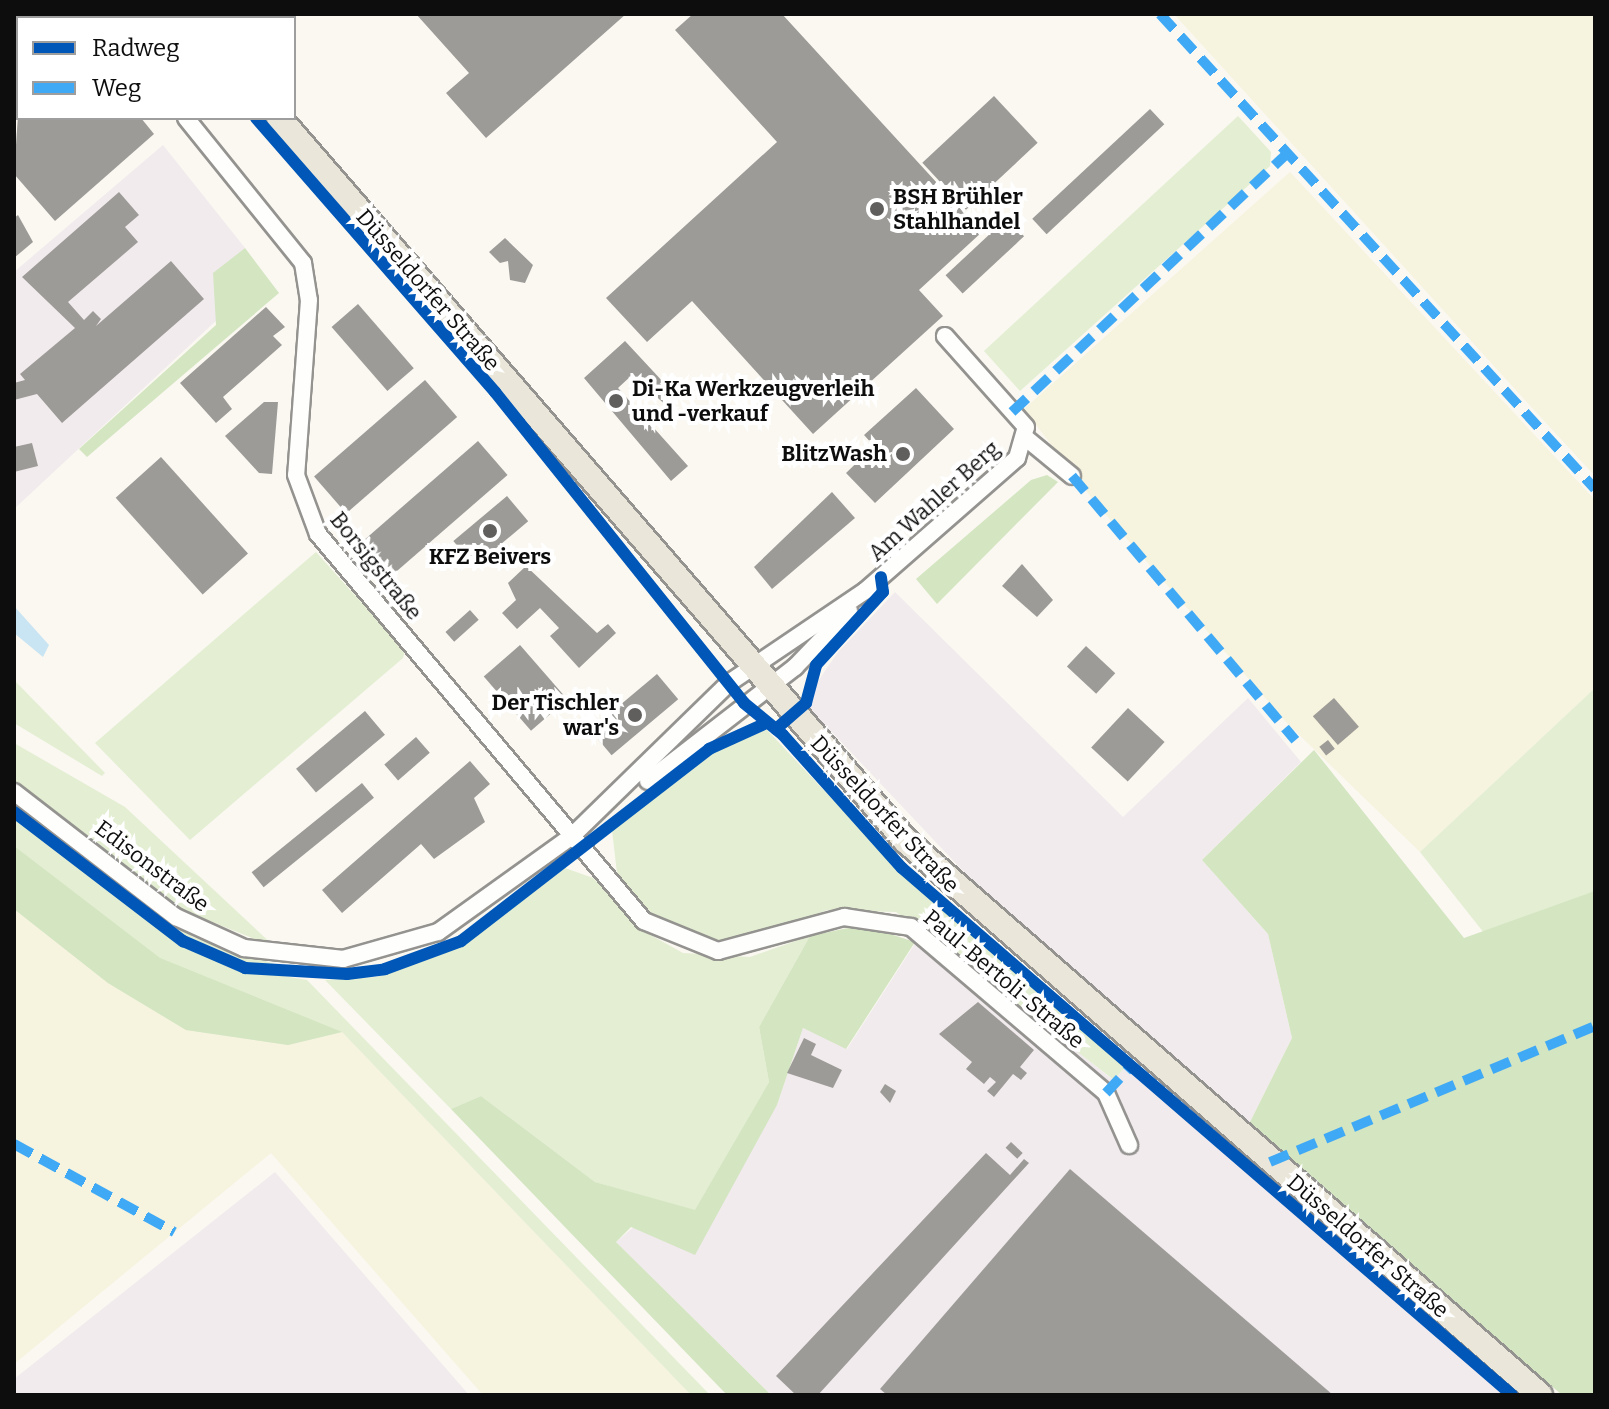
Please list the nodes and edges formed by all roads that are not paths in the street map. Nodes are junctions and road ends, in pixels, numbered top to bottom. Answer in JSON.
{"nodes":[{"id":1,"x":188,"y":120,"type":"edge"},
{"id":2,"x":281,"y":120,"type":"edge"},
{"id":3,"x":945,"y":336,"type":"dead end"},
{"id":4,"x":1027,"y":439,"type":"junction"},
{"id":5,"x":1072,"y":476,"type":"dead end"},
{"id":6,"x":865,"y":591,"type":"junction"},
{"id":7,"x":752,"y":668,"type":"junction"},
{"id":8,"x":769,"y":688,"type":"junction"},
{"id":9,"x":14,"y":792,"type":"edge"},
{"id":10,"x":572,"y":836,"type":"junction"},
{"id":11,"x":1129,"y":1145,"type":"dead end"},
{"id":12,"x":1540,"y":1395,"type":"edge"}],
"edges":[{"from":1,"to":10,"type":"street","name":"Borsigstraße"},
{"from":2,"to":7,"type":"main road","name":"Düsseldorfer Straße"},
{"from":3,"to":4,"type":"street","name":"Am Wahler Berg"},
{"from":4,"to":5,"type":"street","name":"Am Wahler Berg"},
{"from":4,"to":6,"type":"street","name":"Am Wahler Berg"},
{"from":6,"to":7,"type":"street","name":"Am Wahler Berg"},
{"from":6,"to":8,"type":"street","name":"Am Wahler Berg"},
{"from":7,"to":8,"type":"main road","name":"Düsseldorfer Straße"},
{"from":7,"to":10,"type":"street","name":"Edisonstraße"},
{"from":8,"to":10,"type":"street","name":"Edisonstraße"},
{"from":8,"to":12,"type":"main road","name":"Düsseldorfer Straße"},
{"from":9,"to":10,"type":"street","name":"Edisonstraße"},
{"from":10,"to":11,"type":"street","name":"Paul-Bertoli-Straße"}]}
